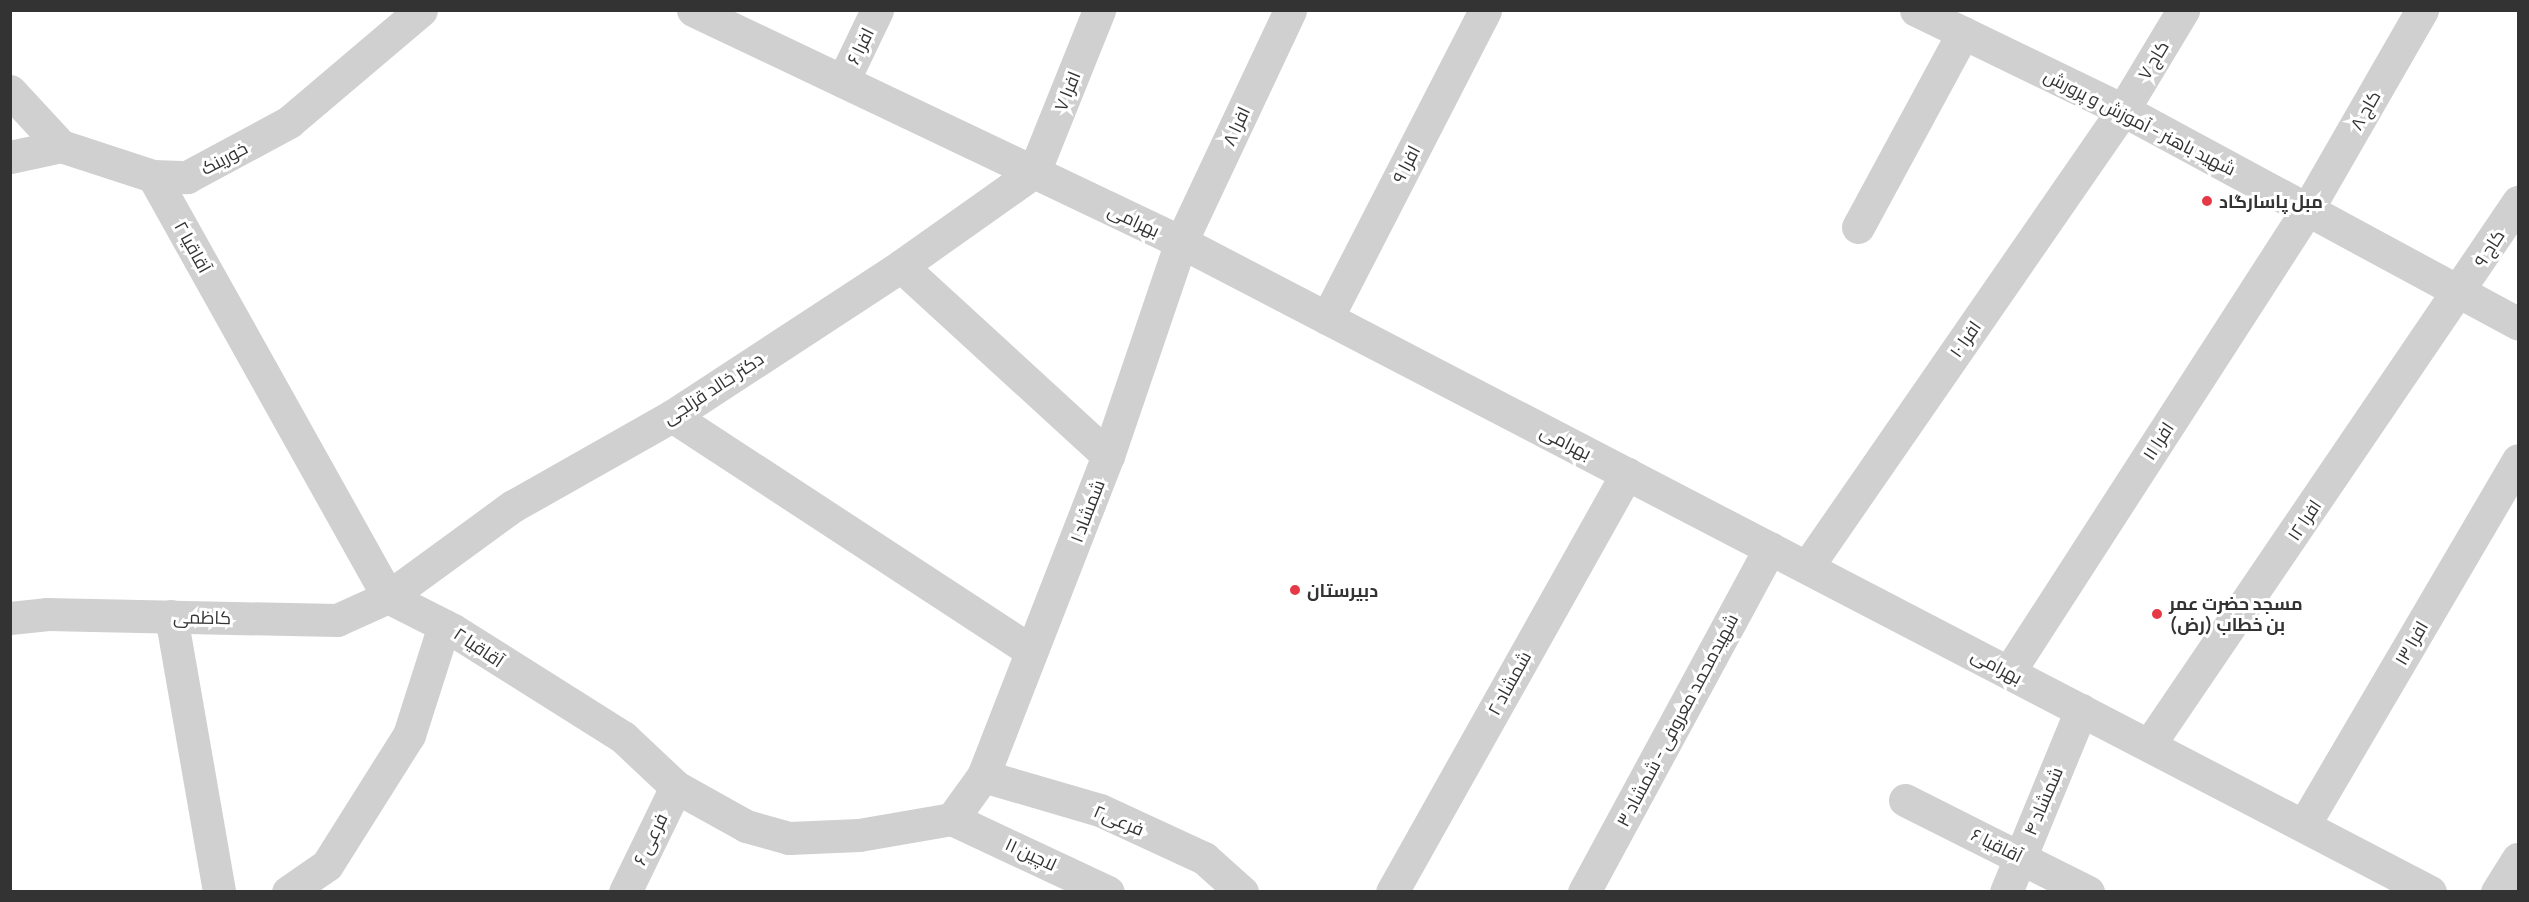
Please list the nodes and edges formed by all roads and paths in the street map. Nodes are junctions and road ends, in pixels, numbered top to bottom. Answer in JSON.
{"nodes":[{"id":1,"x":421,"y":10,"type":"edge"},
{"id":2,"x":693,"y":10,"type":"edge"},
{"id":3,"x":877,"y":10,"type":"edge"},
{"id":4,"x":1099,"y":10,"type":"edge"},
{"id":5,"x":1290,"y":10,"type":"edge"},
{"id":6,"x":1485,"y":10,"type":"edge"},
{"id":7,"x":1916,"y":10,"type":"edge"},
{"id":8,"x":2183,"y":10,"type":"edge"},
{"id":9,"x":2422,"y":10,"type":"edge"},
{"id":10,"x":1963,"y":33,"type":"junction"},
{"id":11,"x":843,"y":81,"type":"junction"},
{"id":12,"x":10,"y":91,"type":"edge"},
{"id":13,"x":2123,"y":111,"type":"junction"},
{"id":14,"x":61,"y":146,"type":"junction"},
{"id":15,"x":10,"y":157,"type":"edge"},
{"id":16,"x":1034,"y":172,"type":"junction"},
{"id":17,"x":153,"y":176,"type":"junction"},
{"id":18,"x":2518,"y":202,"type":"edge"},
{"id":19,"x":2307,"y":210,"type":"junction"},
{"id":20,"x":1858,"y":227,"type":"dead end"},
{"id":21,"x":1181,"y":242,"type":"junction"},
{"id":22,"x":901,"y":266,"type":"junction"},
{"id":23,"x":2459,"y":294,"type":"junction"},
{"id":24,"x":1327,"y":318,"type":"junction"},
{"id":25,"x":2518,"y":324,"type":"edge"},
{"id":26,"x":672,"y":416,"type":"junction"},
{"id":27,"x":1108,"y":456,"type":"junction"},
{"id":28,"x":2518,"y":460,"type":"edge"},
{"id":29,"x":1627,"y":474,"type":"junction"},
{"id":30,"x":1770,"y":548,"type":"junction"},
{"id":31,"x":1807,"y":567,"type":"junction"},
{"id":32,"x":388,"y":597,"type":"junction"},
{"id":33,"x":171,"y":616,"type":"junction"},
{"id":34,"x":10,"y":618,"type":"edge"},
{"id":35,"x":444,"y":625,"type":"junction"},
{"id":36,"x":1031,"y":651,"type":"junction"},
{"id":37,"x":2009,"y":672,"type":"junction"},
{"id":38,"x":2081,"y":710,"type":"junction"},
{"id":39,"x":2149,"y":745,"type":"junction"},
{"id":40,"x":983,"y":776,"type":"junction"},
{"id":41,"x":676,"y":787,"type":"junction"},
{"id":42,"x":1905,"y":800,"type":"dead end"},
{"id":43,"x":952,"y":819,"type":"junction"},
{"id":44,"x":2304,"y":825,"type":"junction"},
{"id":45,"x":2019,"y":856,"type":"junction"},
{"id":46,"x":2518,"y":859,"type":"edge"},
{"id":47,"x":219,"y":891,"type":"edge"},
{"id":48,"x":288,"y":891,"type":"edge"},
{"id":49,"x":625,"y":891,"type":"edge"},
{"id":50,"x":1108,"y":891,"type":"edge"},
{"id":51,"x":1242,"y":891,"type":"edge"},
{"id":52,"x":1392,"y":891,"type":"edge"},
{"id":53,"x":1584,"y":891,"type":"edge"},
{"id":54,"x":2006,"y":891,"type":"edge"},
{"id":55,"x":2088,"y":891,"type":"edge"},
{"id":56,"x":2430,"y":891,"type":"edge"},
{"id":57,"x":2497,"y":891,"type":"edge"}],
"edges":[{"from":1,"to":17,"type":"street","name":"خورینک"},
{"from":2,"to":11,"type":"street","name":"بهرامی"},
{"from":3,"to":11,"type":"street","name":"افرا ۶"},
{"from":4,"to":16,"type":"street","name":"افرا ۷"},
{"from":5,"to":21,"type":"street","name":"افرا ۸"},
{"from":6,"to":24,"type":"street","name":"افرا ۹"},
{"from":7,"to":10,"type":"street","name":"شهید باهنر - آموزش و پرورش"},
{"from":8,"to":13,"type":"street","name":"کاج ۷"},
{"from":9,"to":19,"type":"street","name":"کاج ۸"},
{"from":10,"to":13,"type":"street","name":"شهید باهنر - آموزش و پرورش"},
{"from":10,"to":20,"type":"street"},
{"from":11,"to":16,"type":"street","name":"بهرامی"},
{"from":12,"to":14,"type":"street","name":"خورینک"},
{"from":13,"to":19,"type":"street","name":"شهید باهنر - آموزش و پرورش"},
{"from":13,"to":31,"type":"street","name":"افرا ۱۰"},
{"from":14,"to":15,"type":"street"},
{"from":14,"to":17,"type":"street","name":"خورینک"},
{"from":16,"to":21,"type":"street","name":"بهرامی"},
{"from":16,"to":22,"type":"street","name":"دکتر خالد قزلجی"},
{"from":17,"to":32,"type":"street","name":"آقاقیا ۲"},
{"from":18,"to":23,"type":"street","name":"کاج ۹"},
{"from":19,"to":23,"type":"street","name":"شهید باهنر - آموزش و پرورش"},
{"from":19,"to":37,"type":"street","name":"افرا ۱۱"},
{"from":21,"to":24,"type":"street","name":"بهرامی"},
{"from":21,"to":27,"type":"street","name":"شمشاد ۱"},
{"from":22,"to":26,"type":"street","name":"دکتر خالد قزلجی"},
{"from":22,"to":27,"type":"street"},
{"from":23,"to":25,"type":"street","name":"شهید باهنر - آموزش و پرورش"},
{"from":23,"to":39,"type":"street","name":"افرا ۱۲"},
{"from":24,"to":29,"type":"street","name":"بهرامی"},
{"from":26,"to":32,"type":"street","name":"دکتر خالد قزلجی"},
{"from":26,"to":36,"type":"street"},
{"from":27,"to":36,"type":"street","name":"شمشاد ۱"},
{"from":28,"to":44,"type":"street","name":"افرا ۱۳"},
{"from":29,"to":30,"type":"street","name":"بهرامی"},
{"from":29,"to":52,"type":"street","name":"شمشاد ۲"},
{"from":30,"to":31,"type":"street","name":"بهرامی"},
{"from":30,"to":53,"type":"street","name":"شهیدمحمد معروفی - شمشاد ۳"},
{"from":31,"to":37,"type":"street","name":"بهرامی"},
{"from":32,"to":33,"type":"street","name":"کاظمی"},
{"from":32,"to":35,"type":"street","name":"آقاقیا ۲"},
{"from":33,"to":34,"type":"street","name":"کاظمی"},
{"from":33,"to":47,"type":"street"},
{"from":35,"to":41,"type":"street","name":"آقاقیا ۲"},
{"from":35,"to":48,"type":"street"},
{"from":36,"to":40,"type":"street","name":"شمشاد ۱"},
{"from":37,"to":38,"type":"street","name":"بهرامی"},
{"from":38,"to":39,"type":"street","name":"بهرامی"},
{"from":38,"to":45,"type":"street","name":"شمشاد ۴"},
{"from":39,"to":44,"type":"street","name":"بهرامی"},
{"from":40,"to":43,"type":"street"},
{"from":40,"to":51,"type":"street","name":"فرعی۲"},
{"from":41,"to":43,"type":"street","name":"آقاقیا ۲"},
{"from":41,"to":49,"type":"street","name":"فرعی ۶"},
{"from":42,"to":45,"type":"street","name":"آقاقیا ۶"},
{"from":43,"to":50,"type":"street","name":"لاچین ۱۱"},
{"from":44,"to":56,"type":"street","name":"بهرامی"},
{"from":45,"to":54,"type":"street","name":"شمشاد ۴"},
{"from":45,"to":55,"type":"street","name":"آقاقیا ۶"},
{"from":46,"to":57,"type":"street"}]}
